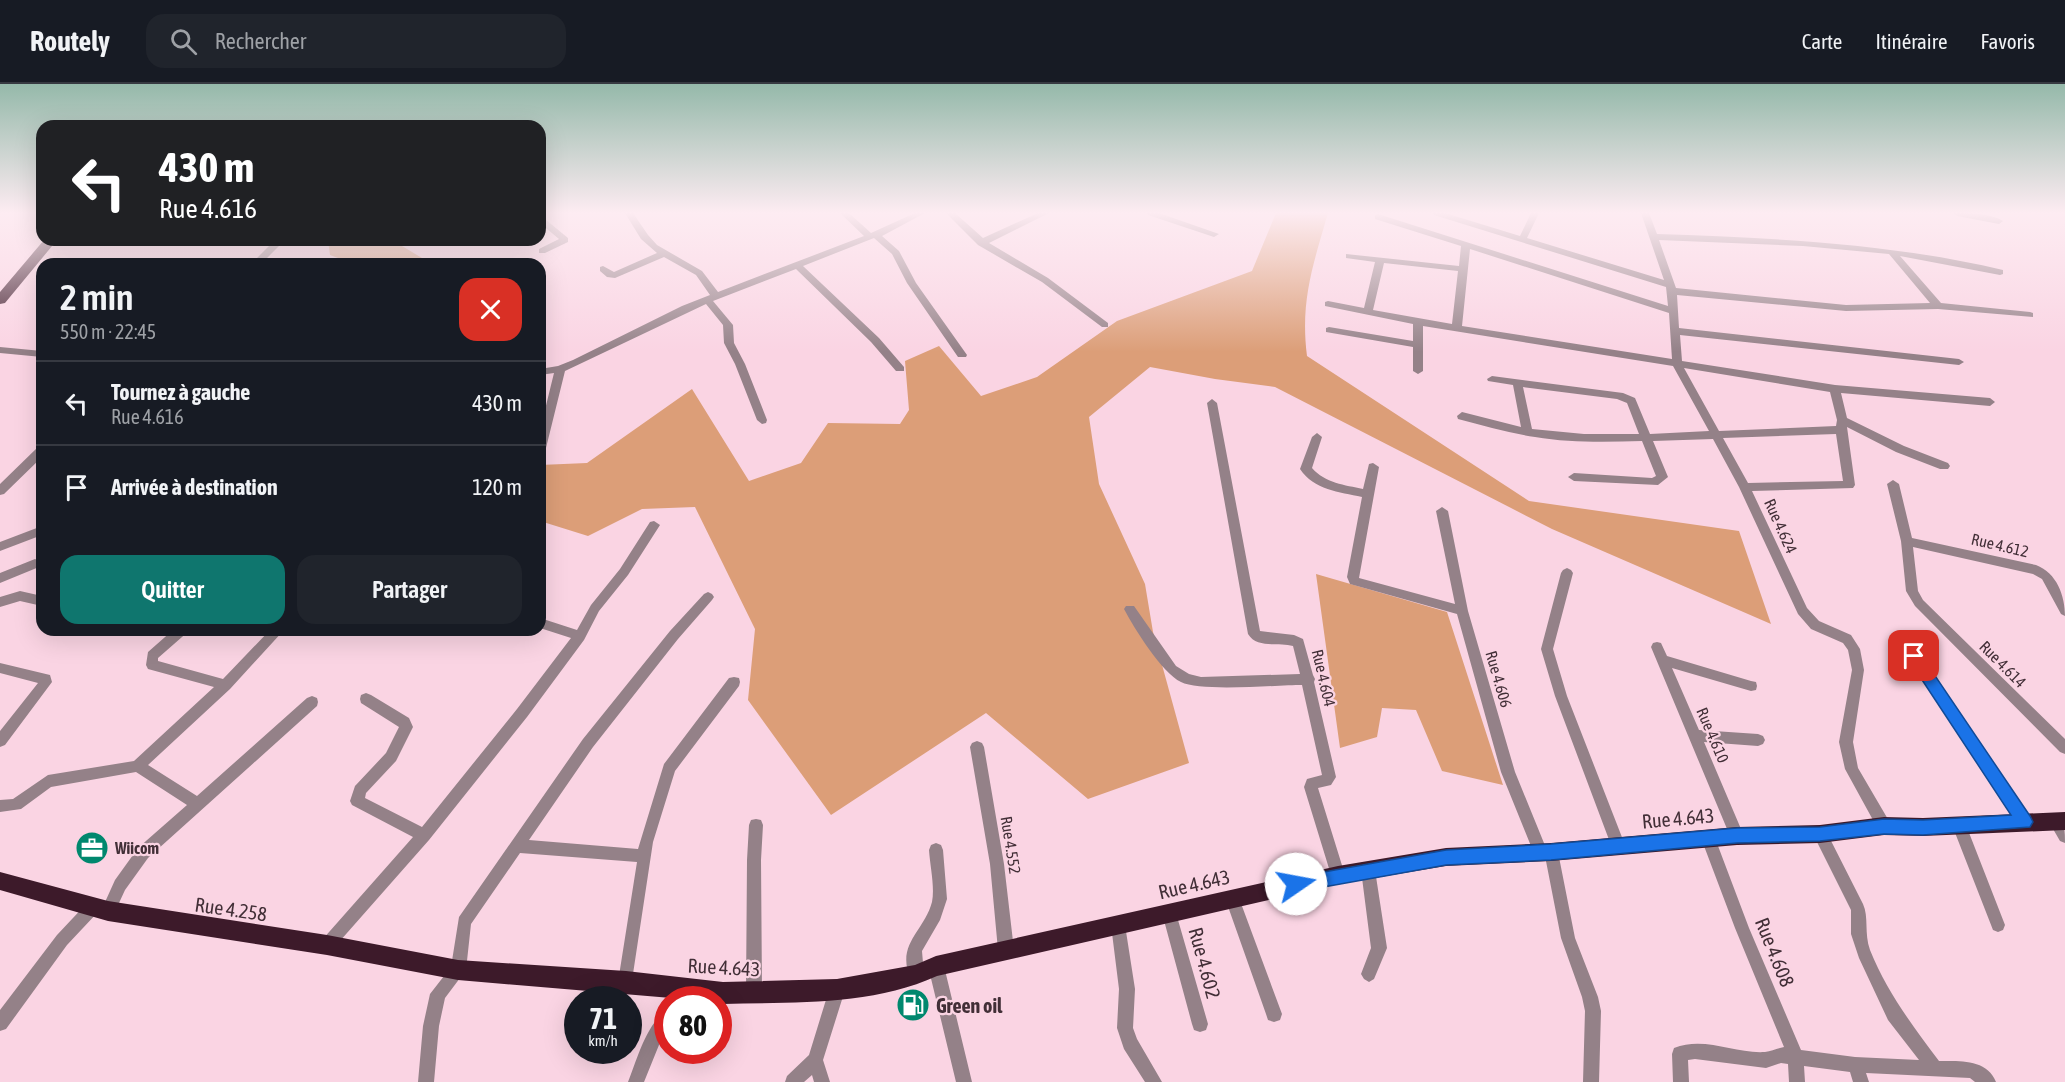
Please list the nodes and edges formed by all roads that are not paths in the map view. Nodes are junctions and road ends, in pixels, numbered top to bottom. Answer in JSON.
{"nodes":[{"id":1,"x":34,"y":260,"type":"edge"},
{"id":2,"x":649,"y":260,"type":"edge"},
{"id":3,"x":676,"y":260,"type":"edge"},
{"id":4,"x":810,"y":260,"type":"edge"},
{"id":5,"x":900,"y":260,"type":"edge"},
{"id":6,"x":1010,"y":260,"type":"edge"},
{"id":7,"x":1377,"y":260,"type":"edge"},
{"id":8,"x":1380,"y":260,"type":"junction"},
{"id":9,"x":1463,"y":260,"type":"edge"},
{"id":10,"x":1509,"y":260,"type":"edge"},
{"id":11,"x":1582,"y":260,"type":"edge"},
{"id":12,"x":1661,"y":260,"type":"edge"},
{"id":13,"x":1898,"y":260,"type":"edge"},
{"id":14,"x":1933,"y":260,"type":"edge"},
{"id":15,"x":796,"y":265,"type":"junction"},
{"id":16,"x":1461,"y":269,"type":"junction"},
{"id":17,"x":603,"y":270,"type":"dead end"},
{"id":18,"x":2000,"y":272,"type":"dead end"},
{"id":19,"x":1670,"y":288,"type":"junction"},
{"id":20,"x":711,"y":297,"type":"junction"},
{"id":21,"x":0,"y":300,"type":"edge"},
{"id":22,"x":1328,"y":304,"type":"dead end"},
{"id":23,"x":1938,"y":306,"type":"junction"},
{"id":24,"x":1674,"y":311,"type":"junction"},
{"id":25,"x":1368,"y":312,"type":"junction"},
{"id":26,"x":2030,"y":315,"type":"dead end"},
{"id":27,"x":1418,"y":322,"type":"junction"},
{"id":28,"x":1105,"y":325,"type":"dead end"},
{"id":29,"x":1456,"y":326,"type":"junction"},
{"id":30,"x":1329,"y":330,"type":"dead end"},
{"id":31,"x":1676,"y":331,"type":"junction"},
{"id":32,"x":1418,"y":345,"type":"junction"},
{"id":33,"x":0,"y":350,"type":"edge"},
{"id":34,"x":36,"y":353,"type":"edge"},
{"id":35,"x":962,"y":355,"type":"dead end"},
{"id":36,"x":1959,"y":362,"type":"dead end"},
{"id":37,"x":1677,"y":365,"type":"junction"},
{"id":38,"x":560,"y":369,"type":"junction"},
{"id":39,"x":900,"y":369,"type":"dead end"},
{"id":40,"x":546,"y":371,"type":"edge"},
{"id":41,"x":1418,"y":371,"type":"dead end"},
{"id":42,"x":1492,"y":379,"type":"dead end"},
{"id":43,"x":1516,"y":381,"type":"junction"},
{"id":44,"x":1835,"y":390,"type":"junction"},
{"id":45,"x":1990,"y":402,"type":"dead end"},
{"id":46,"x":1212,"y":403,"type":"dead end"},
{"id":47,"x":1462,"y":416,"type":"dead end"},
{"id":48,"x":762,"y":420,"type":"dead end"},
{"id":49,"x":1841,"y":425,"type":"junction"},
{"id":50,"x":546,"y":427,"type":"edge"},
{"id":51,"x":1527,"y":432,"type":"junction"},
{"id":52,"x":1714,"y":433,"type":"junction"},
{"id":53,"x":1317,"y":437,"type":"dead end"},
{"id":54,"x":1645,"y":439,"type":"junction"},
{"id":55,"x":36,"y":456,"type":"edge"},
{"id":56,"x":1944,"y":466,"type":"dead end"},
{"id":57,"x":1373,"y":467,"type":"dead end"},
{"id":58,"x":1574,"y":477,"type":"dead end"},
{"id":59,"x":1893,"y":484,"type":"dead end"},
{"id":60,"x":1745,"y":487,"type":"junction"},
{"id":61,"x":0,"y":491,"type":"edge"},
{"id":62,"x":1368,"y":494,"type":"junction"},
{"id":63,"x":1442,"y":512,"type":"dead end"},
{"id":64,"x":654,"y":525,"type":"dead end"},
{"id":65,"x":36,"y":532,"type":"edge"},
{"id":66,"x":1907,"y":541,"type":"junction"},
{"id":67,"x":0,"y":547,"type":"edge"},
{"id":68,"x":35,"y":564,"type":"dead end"},
{"id":69,"x":1567,"y":573,"type":"dead end"},
{"id":70,"x":0,"y":578,"type":"edge"},
{"id":71,"x":708,"y":597,"type":"dead end"},
{"id":72,"x":36,"y":600,"type":"edge"},
{"id":73,"x":0,"y":602,"type":"edge"},
{"id":74,"x":1130,"y":609,"type":"dead end"},
{"id":75,"x":1462,"y":610,"type":"junction"},
{"id":76,"x":2065,"y":611,"type":"edge"},
{"id":77,"x":546,"y":625,"type":"edge"},
{"id":78,"x":174,"y":636,"type":"edge"},
{"id":79,"x":272,"y":636,"type":"edge"},
{"id":80,"x":580,"y":636,"type":"junction"},
{"id":81,"x":1658,"y":647,"type":"dead end"},
{"id":82,"x":1914,"y":656,"type":"dead end"},
{"id":83,"x":1665,"y":661,"type":"junction"},
{"id":84,"x":0,"y":668,"type":"edge"},
{"id":85,"x":1308,"y":679,"type":"junction"},
{"id":86,"x":734,"y":682,"type":"dead end"},
{"id":87,"x":225,"y":685,"type":"junction"},
{"id":88,"x":1751,"y":686,"type":"dead end"},
{"id":89,"x":366,"y":699,"type":"dead end"},
{"id":90,"x":312,"y":702,"type":"dead end"},
{"id":91,"x":1696,"y":736,"type":"junction"},
{"id":92,"x":1758,"y":740,"type":"dead end"},
{"id":93,"x":0,"y":741,"type":"edge"},
{"id":94,"x":977,"y":747,"type":"dead end"},
{"id":95,"x":2065,"y":748,"type":"edge"},
{"id":96,"x":138,"y":766,"type":"junction"},
{"id":97,"x":198,"y":804,"type":"junction"},
{"id":98,"x":0,"y":806,"type":"edge"},
{"id":99,"x":2025,"y":822,"type":"junction"},
{"id":100,"x":756,"y":825,"type":"dead end"},
{"id":101,"x":1959,"y":825,"type":"junction"},
{"id":102,"x":1884,"y":826,"type":"junction"},
{"id":103,"x":2062,"y":827,"type":"edge"},
{"id":104,"x":1820,"y":834,"type":"junction"},
{"id":105,"x":424,"y":835,"type":"junction"},
{"id":106,"x":1737,"y":836,"type":"junction"},
{"id":107,"x":1708,"y":838,"type":"junction"},
{"id":108,"x":1618,"y":845,"type":"junction"},
{"id":109,"x":515,"y":846,"type":"junction"},
{"id":110,"x":936,"y":850,"type":"dead end"},
{"id":111,"x":1545,"y":852,"type":"junction"},
{"id":112,"x":645,"y":856,"type":"junction"},
{"id":113,"x":1368,"y":870,"type":"junction"},
{"id":114,"x":1338,"y":875,"type":"junction"},
{"id":115,"x":0,"y":881,"type":"edge"},
{"id":116,"x":1232,"y":898,"type":"junction"},
{"id":117,"x":101,"y":909,"type":"junction"},
{"id":118,"x":1169,"y":913,"type":"junction"},
{"id":119,"x":1118,"y":925,"type":"junction"},
{"id":120,"x":1998,"y":925,"type":"dead end"},
{"id":121,"x":327,"y":945,"type":"junction"},
{"id":122,"x":1006,"y":950,"type":"junction"},
{"id":123,"x":936,"y":966,"type":"junction"},
{"id":124,"x":458,"y":970,"type":"junction"},
{"id":125,"x":1369,"y":974,"type":"dead end"},
{"id":126,"x":916,"y":975,"type":"junction"},
{"id":127,"x":626,"y":982,"type":"junction"},
{"id":128,"x":654,"y":987,"type":"edge"},
{"id":129,"x":837,"y":990,"type":"junction"},
{"id":130,"x":754,"y":992,"type":"junction"},
{"id":131,"x":732,"y":993,"type":"edge"},
{"id":132,"x":1274,"y":1014,"type":"dead end"},
{"id":133,"x":0,"y":1023,"type":"edge"},
{"id":134,"x":1200,"y":1024,"type":"dead end"},
{"id":135,"x":654,"y":1037,"type":"edge"},
{"id":136,"x":1796,"y":1057,"type":"junction"},
{"id":137,"x":815,"y":1060,"type":"junction"},
{"id":138,"x":1855,"y":1065,"type":"junction"},
{"id":139,"x":1934,"y":1067,"type":"junction"},
{"id":140,"x":426,"y":1082,"type":"edge"},
{"id":141,"x":636,"y":1082,"type":"edge"},
{"id":142,"x":793,"y":1082,"type":"edge"},
{"id":143,"x":822,"y":1082,"type":"edge"},
{"id":144,"x":964,"y":1082,"type":"edge"},
{"id":145,"x":1154,"y":1082,"type":"edge"},
{"id":146,"x":1591,"y":1082,"type":"edge"},
{"id":147,"x":1681,"y":1082,"type":"edge"},
{"id":148,"x":1797,"y":1082,"type":"edge"},
{"id":149,"x":1861,"y":1082,"type":"edge"},
{"id":150,"x":1988,"y":1082,"type":"edge"}],
"edges":[{"from":1,"to":21,"type":"highway"},
{"from":2,"to":17,"type":"street"},
{"from":3,"to":20,"type":"street"},
{"from":4,"to":15,"type":"street"},
{"from":5,"to":35,"type":"street"},
{"from":6,"to":28,"type":"street"},
{"from":7,"to":8,"type":"street"},
{"from":8,"to":16,"type":"street"},
{"from":8,"to":25,"type":"street"},
{"from":9,"to":16,"type":"street"},
{"from":10,"to":24,"type":"street"},
{"from":11,"to":19,"type":"street"},
{"from":12,"to":19,"type":"street"},
{"from":13,"to":23,"type":"street"},
{"from":14,"to":18,"type":"street"},
{"from":15,"to":20,"type":"street"},
{"from":15,"to":39,"type":"street"},
{"from":16,"to":29,"type":"street"},
{"from":19,"to":23,"type":"street"},
{"from":19,"to":24,"type":"street"},
{"from":20,"to":38,"type":"street"},
{"from":20,"to":48,"type":"street"},
{"from":22,"to":25,"type":"street"},
{"from":23,"to":26,"type":"street"},
{"from":24,"to":31,"type":"street"},
{"from":25,"to":27,"type":"street"},
{"from":27,"to":29,"type":"street"},
{"from":27,"to":32,"type":"street"},
{"from":29,"to":37,"type":"street"},
{"from":30,"to":32,"type":"street"},
{"from":31,"to":36,"type":"street"},
{"from":31,"to":37,"type":"street"},
{"from":32,"to":41,"type":"street"},
{"from":33,"to":34,"type":"street"},
{"from":37,"to":44,"type":"street"},
{"from":37,"to":52,"type":"street"},
{"from":38,"to":40,"type":"street"},
{"from":38,"to":50,"type":"street"},
{"from":42,"to":43,"type":"street"},
{"from":43,"to":51,"type":"street"},
{"from":43,"to":54,"type":"street"},
{"from":44,"to":45,"type":"street"},
{"from":44,"to":49,"type":"street","name":"Rue 4.624"},
{"from":46,"to":85,"type":"street","name":"Rue 4.604"},
{"from":47,"to":51,"type":"street"},
{"from":49,"to":52,"type":"street"},
{"from":49,"to":56,"type":"street"},
{"from":49,"to":60,"type":"street","name":"Rue 4.624"},
{"from":51,"to":54,"type":"street"},
{"from":52,"to":54,"type":"street"},
{"from":52,"to":60,"type":"street"},
{"from":53,"to":62,"type":"street"},
{"from":54,"to":58,"type":"street"},
{"from":55,"to":61,"type":"street"},
{"from":57,"to":62,"type":"street"},
{"from":59,"to":66,"type":"street"},
{"from":60,"to":102,"type":"street","name":"Rue 4.624"},
{"from":62,"to":75,"type":"street"},
{"from":63,"to":75,"type":"street","name":"Rue 4.606"},
{"from":64,"to":80,"type":"street"},
{"from":65,"to":67,"type":"street"},
{"from":66,"to":76,"type":"street","name":"Rue 4.612"},
{"from":66,"to":95,"type":"street","name":"Rue 4.614"},
{"from":68,"to":70,"type":"street"},
{"from":69,"to":108,"type":"street"},
{"from":71,"to":109,"type":"street"},
{"from":72,"to":73,"type":"street"},
{"from":74,"to":85,"type":"street"},
{"from":75,"to":111,"type":"street","name":"Rue 4.606"},
{"from":77,"to":80,"type":"street"},
{"from":78,"to":87,"type":"street"},
{"from":79,"to":87,"type":"street"},
{"from":80,"to":105,"type":"street"},
{"from":81,"to":83,"type":"street","name":"Rue 4.610"},
{"from":82,"to":99,"type":"street"},
{"from":83,"to":88,"type":"street"},
{"from":83,"to":91,"type":"street","name":"Rue 4.610"},
{"from":84,"to":93,"type":"street"},
{"from":85,"to":114,"type":"street","name":"Rue 4.604"},
{"from":86,"to":112,"type":"street"},
{"from":87,"to":96,"type":"street"},
{"from":89,"to":105,"type":"street"},
{"from":90,"to":97,"type":"street"},
{"from":91,"to":92,"type":"street"},
{"from":91,"to":106,"type":"street","name":"Rue 4.610"},
{"from":94,"to":122,"type":"street","name":"Rue 4.552"},
{"from":96,"to":97,"type":"street"},
{"from":96,"to":98,"type":"street"},
{"from":97,"to":117,"type":"street"},
{"from":99,"to":101,"type":"highway","name":"Rue 4.643"},
{"from":99,"to":103,"type":"highway","name":"Rue 4.643"},
{"from":100,"to":130,"type":"street"},
{"from":101,"to":102,"type":"highway","name":"Rue 4.643"},
{"from":101,"to":120,"type":"street"},
{"from":102,"to":104,"type":"highway","name":"Rue 4.643"},
{"from":104,"to":106,"type":"highway","name":"Rue 4.643"},
{"from":104,"to":139,"type":"street"},
{"from":105,"to":121,"type":"street"},
{"from":106,"to":107,"type":"highway","name":"Rue 4.643"},
{"from":107,"to":108,"type":"highway","name":"Rue 4.643"},
{"from":107,"to":136,"type":"street","name":"Rue 4.608"},
{"from":108,"to":111,"type":"highway","name":"Rue 4.643"},
{"from":109,"to":112,"type":"street"},
{"from":109,"to":124,"type":"street"},
{"from":110,"to":126,"type":"street"},
{"from":111,"to":113,"type":"highway","name":"Rue 4.643"},
{"from":111,"to":146,"type":"street","name":"Rue 4.606"},
{"from":112,"to":127,"type":"street"},
{"from":113,"to":114,"type":"highway","name":"Rue 4.643"},
{"from":113,"to":125,"type":"street"},
{"from":114,"to":116,"type":"highway","name":"Rue 4.643"},
{"from":115,"to":117,"type":"highway","name":"Rue 4.258"},
{"from":116,"to":118,"type":"highway","name":"Rue 4.643"},
{"from":116,"to":132,"type":"street"},
{"from":117,"to":121,"type":"highway","name":"Rue 4.258"},
{"from":117,"to":133,"type":"street"},
{"from":118,"to":119,"type":"highway","name":"Rue 4.643"},
{"from":118,"to":134,"type":"street","name":"Rue 4.602"},
{"from":119,"to":122,"type":"highway","name":"Rue 4.643"},
{"from":119,"to":145,"type":"street"},
{"from":121,"to":124,"type":"highway","name":"Rue 4.258"},
{"from":122,"to":123,"type":"highway","name":"Rue 4.643"},
{"from":123,"to":126,"type":"highway","name":"Rue 4.643"},
{"from":123,"to":144,"type":"street"},
{"from":124,"to":127,"type":"highway","name":"Rue 4.643"},
{"from":124,"to":140,"type":"street"},
{"from":126,"to":129,"type":"highway","name":"Rue 4.643"},
{"from":127,"to":128,"type":"highway","name":"Rue 4.643"},
{"from":129,"to":130,"type":"highway","name":"Rue 4.643"},
{"from":129,"to":137,"type":"street"},
{"from":130,"to":131,"type":"highway","name":"Rue 4.643"},
{"from":135,"to":141,"type":"street"},
{"from":136,"to":138,"type":"street"},
{"from":136,"to":147,"type":"street"},
{"from":136,"to":148,"type":"street","name":"Rue 4.608"},
{"from":137,"to":142,"type":"street"},
{"from":137,"to":143,"type":"street"},
{"from":138,"to":139,"type":"street"},
{"from":138,"to":149,"type":"street"},
{"from":139,"to":150,"type":"street"}]}
